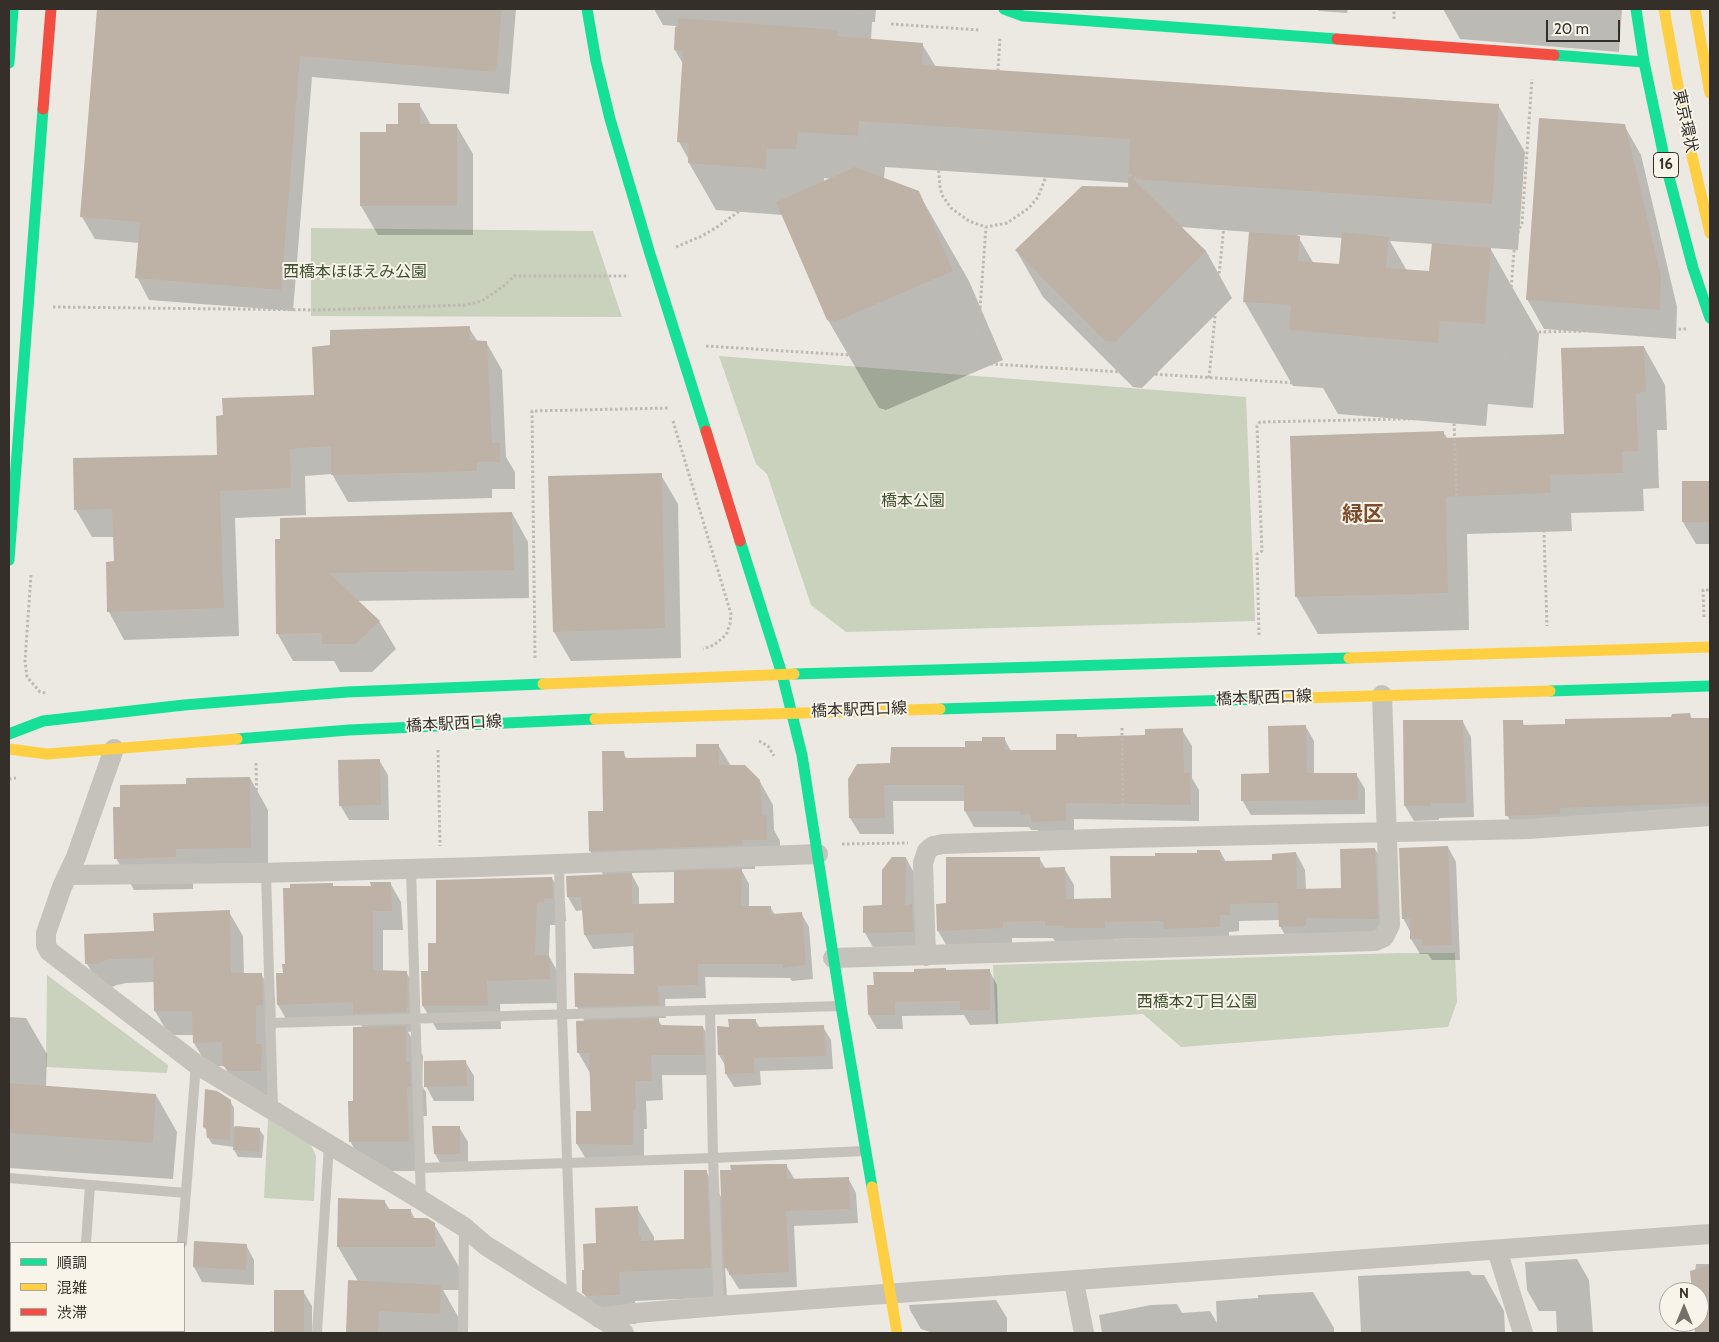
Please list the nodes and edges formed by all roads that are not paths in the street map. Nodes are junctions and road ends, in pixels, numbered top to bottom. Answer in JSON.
{"nodes":[{"id":1,"x":13,"y":9,"type":"edge"},
{"id":2,"x":52,"y":9,"type":"edge"},
{"id":3,"x":587,"y":9,"type":"edge"},
{"id":4,"x":1004,"y":9,"type":"edge"},
{"id":5,"x":1636,"y":9,"type":"edge"},
{"id":6,"x":1664,"y":9,"type":"edge"},
{"id":7,"x":1695,"y":9,"type":"edge"},
{"id":8,"x":1644,"y":62,"type":"junction"},
{"id":9,"x":9,"y":63,"type":"edge"},
{"id":10,"x":1710,"y":93,"type":"edge"},
{"id":11,"x":1710,"y":233,"type":"edge"},
{"id":12,"x":1710,"y":318,"type":"edge"},
{"id":13,"x":9,"y":560,"type":"edge"},
{"id":14,"x":1710,"y":647,"type":"edge"},
{"id":15,"x":782,"y":674,"type":"junction"},
{"id":16,"x":1710,"y":686,"type":"edge"},
{"id":17,"x":1382,"y":695,"type":"junction"},
{"id":18,"x":791,"y":712,"type":"junction"},
{"id":19,"x":9,"y":734,"type":"edge"},
{"id":20,"x":9,"y":749,"type":"edge"},
{"id":21,"x":114,"y":750,"type":"junction"},
{"id":22,"x":1710,"y":816,"type":"edge"},
{"id":23,"x":1388,"y":831,"type":"junction"},
{"id":24,"x":818,"y":854,"type":"junction"},
{"id":25,"x":559,"y":864,"type":"junction"},
{"id":26,"x":411,"y":868,"type":"junction"},
{"id":27,"x":262,"y":873,"type":"junction"},
{"id":28,"x":68,"y":875,"type":"junction"},
{"id":29,"x":926,"y":956,"type":"junction"},
{"id":30,"x":833,"y":958,"type":"junction"},
{"id":31,"x":841,"y":1006,"type":"junction"},
{"id":32,"x":710,"y":1010,"type":"junction"},
{"id":33,"x":562,"y":1015,"type":"junction"},
{"id":34,"x":416,"y":1020,"type":"junction"},
{"id":35,"x":271,"y":1023,"type":"junction"},
{"id":36,"x":196,"y":1064,"type":"junction"},
{"id":37,"x":272,"y":1109,"type":"junction"},
{"id":38,"x":329,"y":1145,"type":"junction"},
{"id":39,"x":865,"y":1151,"type":"junction"},
{"id":40,"x":714,"y":1158,"type":"junction"},
{"id":41,"x":567,"y":1162,"type":"junction"},
{"id":42,"x":421,"y":1168,"type":"junction"},
{"id":43,"x":9,"y":1178,"type":"edge"},
{"id":44,"x":90,"y":1185,"type":"junction"},
{"id":45,"x":186,"y":1193,"type":"junction"},
{"id":46,"x":421,"y":1200,"type":"junction"},
{"id":47,"x":464,"y":1227,"type":"junction"},
{"id":48,"x":1710,"y":1234,"type":"edge"},
{"id":49,"x":86,"y":1242,"type":"edge"},
{"id":50,"x":182,"y":1242,"type":"edge"},
{"id":51,"x":1497,"y":1250,"type":"junction"},
{"id":52,"x":1074,"y":1282,"type":"junction"},
{"id":53,"x":890,"y":1295,"type":"junction"},
{"id":54,"x":572,"y":1302,"type":"junction"},
{"id":55,"x":719,"y":1306,"type":"junction"},
{"id":56,"x":599,"y":1318,"type":"junction"},
{"id":57,"x":317,"y":1333,"type":"edge"},
{"id":58,"x":463,"y":1333,"type":"edge"},
{"id":59,"x":624,"y":1333,"type":"edge"},
{"id":60,"x":897,"y":1333,"type":"edge"},
{"id":61,"x":1084,"y":1333,"type":"edge"},
{"id":62,"x":1523,"y":1333,"type":"edge"}],
"edges":[{"from":1,"to":9,"type":"main road"},
{"from":2,"to":13,"type":"main road"},
{"from":3,"to":15,"type":"main road"},
{"from":4,"to":8,"type":"main road"},
{"from":5,"to":8,"type":"main road","number":"16"},
{"from":6,"to":11,"type":"main road","name":"東京環状","number":"16"},
{"from":7,"to":10,"type":"main road","name":"東京環状"},
{"from":8,"to":12,"type":"main road","number":"16"},
{"from":14,"to":15,"type":"main road"},
{"from":15,"to":18,"type":"main road"},
{"from":15,"to":19,"type":"main road"},
{"from":16,"to":17,"type":"main road","name":"橋本駅西口線"},
{"from":17,"to":18,"type":"main road","name":"橋本駅西口線"},
{"from":17,"to":23,"type":"street"},
{"from":18,"to":21,"type":"main road","name":"橋本駅西口線"},
{"from":18,"to":24,"type":"main road"},
{"from":20,"to":21,"type":"main road","name":"橋本駅西口線"},
{"from":21,"to":28,"type":"street"},
{"from":22,"to":23,"type":"street"},
{"from":23,"to":29,"type":"street"},
{"from":23,"to":29,"type":"street"},
{"from":24,"to":25,"type":"street"},
{"from":24,"to":30,"type":"main road"},
{"from":25,"to":26,"type":"street"},
{"from":25,"to":33,"type":"lane"},
{"from":26,"to":27,"type":"street"},
{"from":26,"to":34,"type":"lane"},
{"from":27,"to":28,"type":"street"},
{"from":27,"to":35,"type":"lane"},
{"from":28,"to":36,"type":"street"},
{"from":29,"to":30,"type":"street"},
{"from":30,"to":31,"type":"main road"},
{"from":31,"to":32,"type":"lane"},
{"from":31,"to":39,"type":"main road"},
{"from":32,"to":33,"type":"lane"},
{"from":32,"to":40,"type":"lane"},
{"from":33,"to":34,"type":"lane"},
{"from":33,"to":41,"type":"lane"},
{"from":34,"to":35,"type":"lane"},
{"from":34,"to":42,"type":"lane"},
{"from":35,"to":37,"type":"lane"},
{"from":36,"to":37,"type":"street"},
{"from":36,"to":45,"type":"lane"},
{"from":37,"to":38,"type":"street"},
{"from":38,"to":46,"type":"street"},
{"from":38,"to":57,"type":"lane"},
{"from":39,"to":40,"type":"lane"},
{"from":39,"to":53,"type":"main road"},
{"from":40,"to":41,"type":"lane"},
{"from":40,"to":55,"type":"lane"},
{"from":41,"to":42,"type":"lane"},
{"from":41,"to":54,"type":"lane"},
{"from":42,"to":46,"type":"lane"},
{"from":43,"to":44,"type":"lane"},
{"from":44,"to":45,"type":"lane"},
{"from":44,"to":49,"type":"lane"},
{"from":45,"to":50,"type":"lane"},
{"from":46,"to":47,"type":"street"},
{"from":47,"to":54,"type":"street"},
{"from":47,"to":58,"type":"lane"},
{"from":48,"to":51,"type":"street"},
{"from":51,"to":52,"type":"street"},
{"from":51,"to":62,"type":"street"},
{"from":52,"to":53,"type":"street"},
{"from":52,"to":61,"type":"street"},
{"from":53,"to":55,"type":"street"},
{"from":53,"to":60,"type":"main road"},
{"from":54,"to":56,"type":"street"},
{"from":55,"to":56,"type":"street"},
{"from":56,"to":59,"type":"street"}]}
